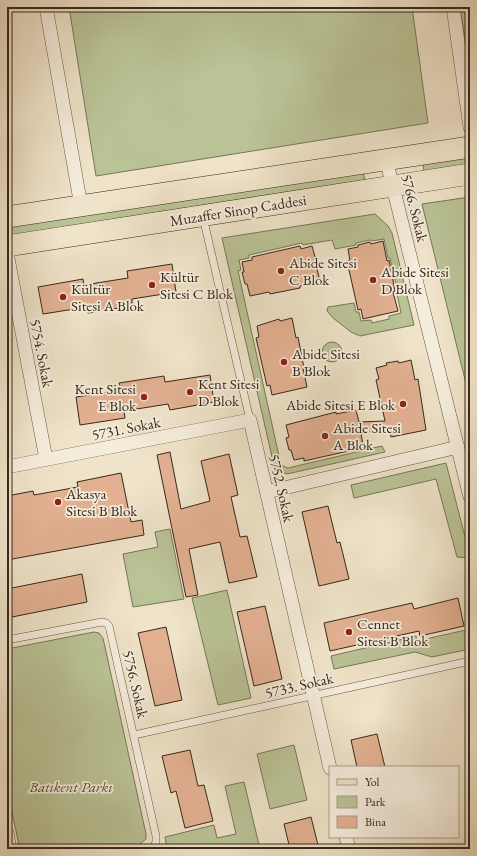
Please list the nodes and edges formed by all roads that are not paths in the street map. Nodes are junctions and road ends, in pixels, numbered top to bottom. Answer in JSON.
{"nodes":[{"id":1,"x":46,"y":7,"type":"edge"},
{"id":2,"x":452,"y":7,"type":"edge"},
{"id":3,"x":470,"y":127,"type":"edge"},
{"id":4,"x":470,"y":147,"type":"edge"},
{"id":5,"x":386,"y":159,"type":"junction"},
{"id":6,"x":470,"y":174,"type":"edge"},
{"id":7,"x":393,"y":186,"type":"junction"},
{"id":8,"x":81,"y":206,"type":"junction"},
{"id":9,"x":203,"y":215,"type":"junction"},
{"id":10,"x":7,"y":217,"type":"edge"},
{"id":11,"x":7,"y":246,"type":"edge"},
{"id":12,"x":7,"y":253,"type":"edge"},
{"id":13,"x":250,"y":420,"type":"junction"},
{"id":14,"x":458,"y":447,"type":"junction"},
{"id":15,"x":46,"y":459,"type":"junction"},
{"id":16,"x":7,"y":466,"type":"edge"},
{"id":17,"x":267,"y":492,"type":"junction"},
{"id":18,"x":470,"y":497,"type":"edge"},
{"id":19,"x":7,"y":640,"type":"edge"},
{"id":20,"x":470,"y":660,"type":"edge"},
{"id":21,"x":313,"y":695,"type":"junction"},
{"id":22,"x":134,"y":735,"type":"junction"},
{"id":23,"x":330,"y":766,"type":"edge"},
{"id":24,"x":7,"y":833,"type":"edge"},
{"id":25,"x":346,"y":838,"type":"edge"},
{"id":26,"x":10,"y":849,"type":"edge"},
{"id":27,"x":151,"y":849,"type":"edge"},
{"id":28,"x":349,"y":849,"type":"edge"}],
"edges":[{"from":1,"to":8,"type":"street"},
{"from":2,"to":3,"type":"street"},
{"from":4,"to":5,"type":"main road","name":"Muzaffer Sinop Caddesi"},
{"from":5,"to":7,"type":"street","name":"5766. Sokak"},
{"from":5,"to":8,"type":"main road","name":"Muzaffer Sinop Caddesi"},
{"from":6,"to":7,"type":"main road","name":"Muzaffer Sinop Caddesi"},
{"from":7,"to":9,"type":"main road","name":"Muzaffer Sinop Caddesi"},
{"from":7,"to":14,"type":"street","name":"5766. Sokak"},
{"from":8,"to":10,"type":"main road","name":"Muzaffer Sinop Caddesi"},
{"from":9,"to":11,"type":"main road","name":"Muzaffer Sinop Caddesi"},
{"from":9,"to":13,"type":"lane","name":"5752. Sokak"},
{"from":12,"to":15,"type":"street","name":"5754. Sokak"},
{"from":13,"to":15,"type":"street","name":"5731. Sokak"},
{"from":13,"to":17,"type":"street","name":"5752. Sokak"},
{"from":14,"to":17,"type":"street"},
{"from":14,"to":18,"type":"street","name":"5766. Sokak"},
{"from":15,"to":16,"type":"street","name":"5731. Sokak"},
{"from":17,"to":21,"type":"street","name":"5752. Sokak"},
{"from":19,"to":22,"type":"lane","name":"5756. Sokak"},
{"from":20,"to":21,"type":"lane","name":"5733. Sokak"},
{"from":21,"to":22,"type":"lane","name":"5733. Sokak"},
{"from":21,"to":23,"type":"street","name":"5752. Sokak"},
{"from":22,"to":27,"type":"lane","name":"5756. Sokak"},
{"from":24,"to":26,"type":"street"},
{"from":25,"to":28,"type":"street"}]}
